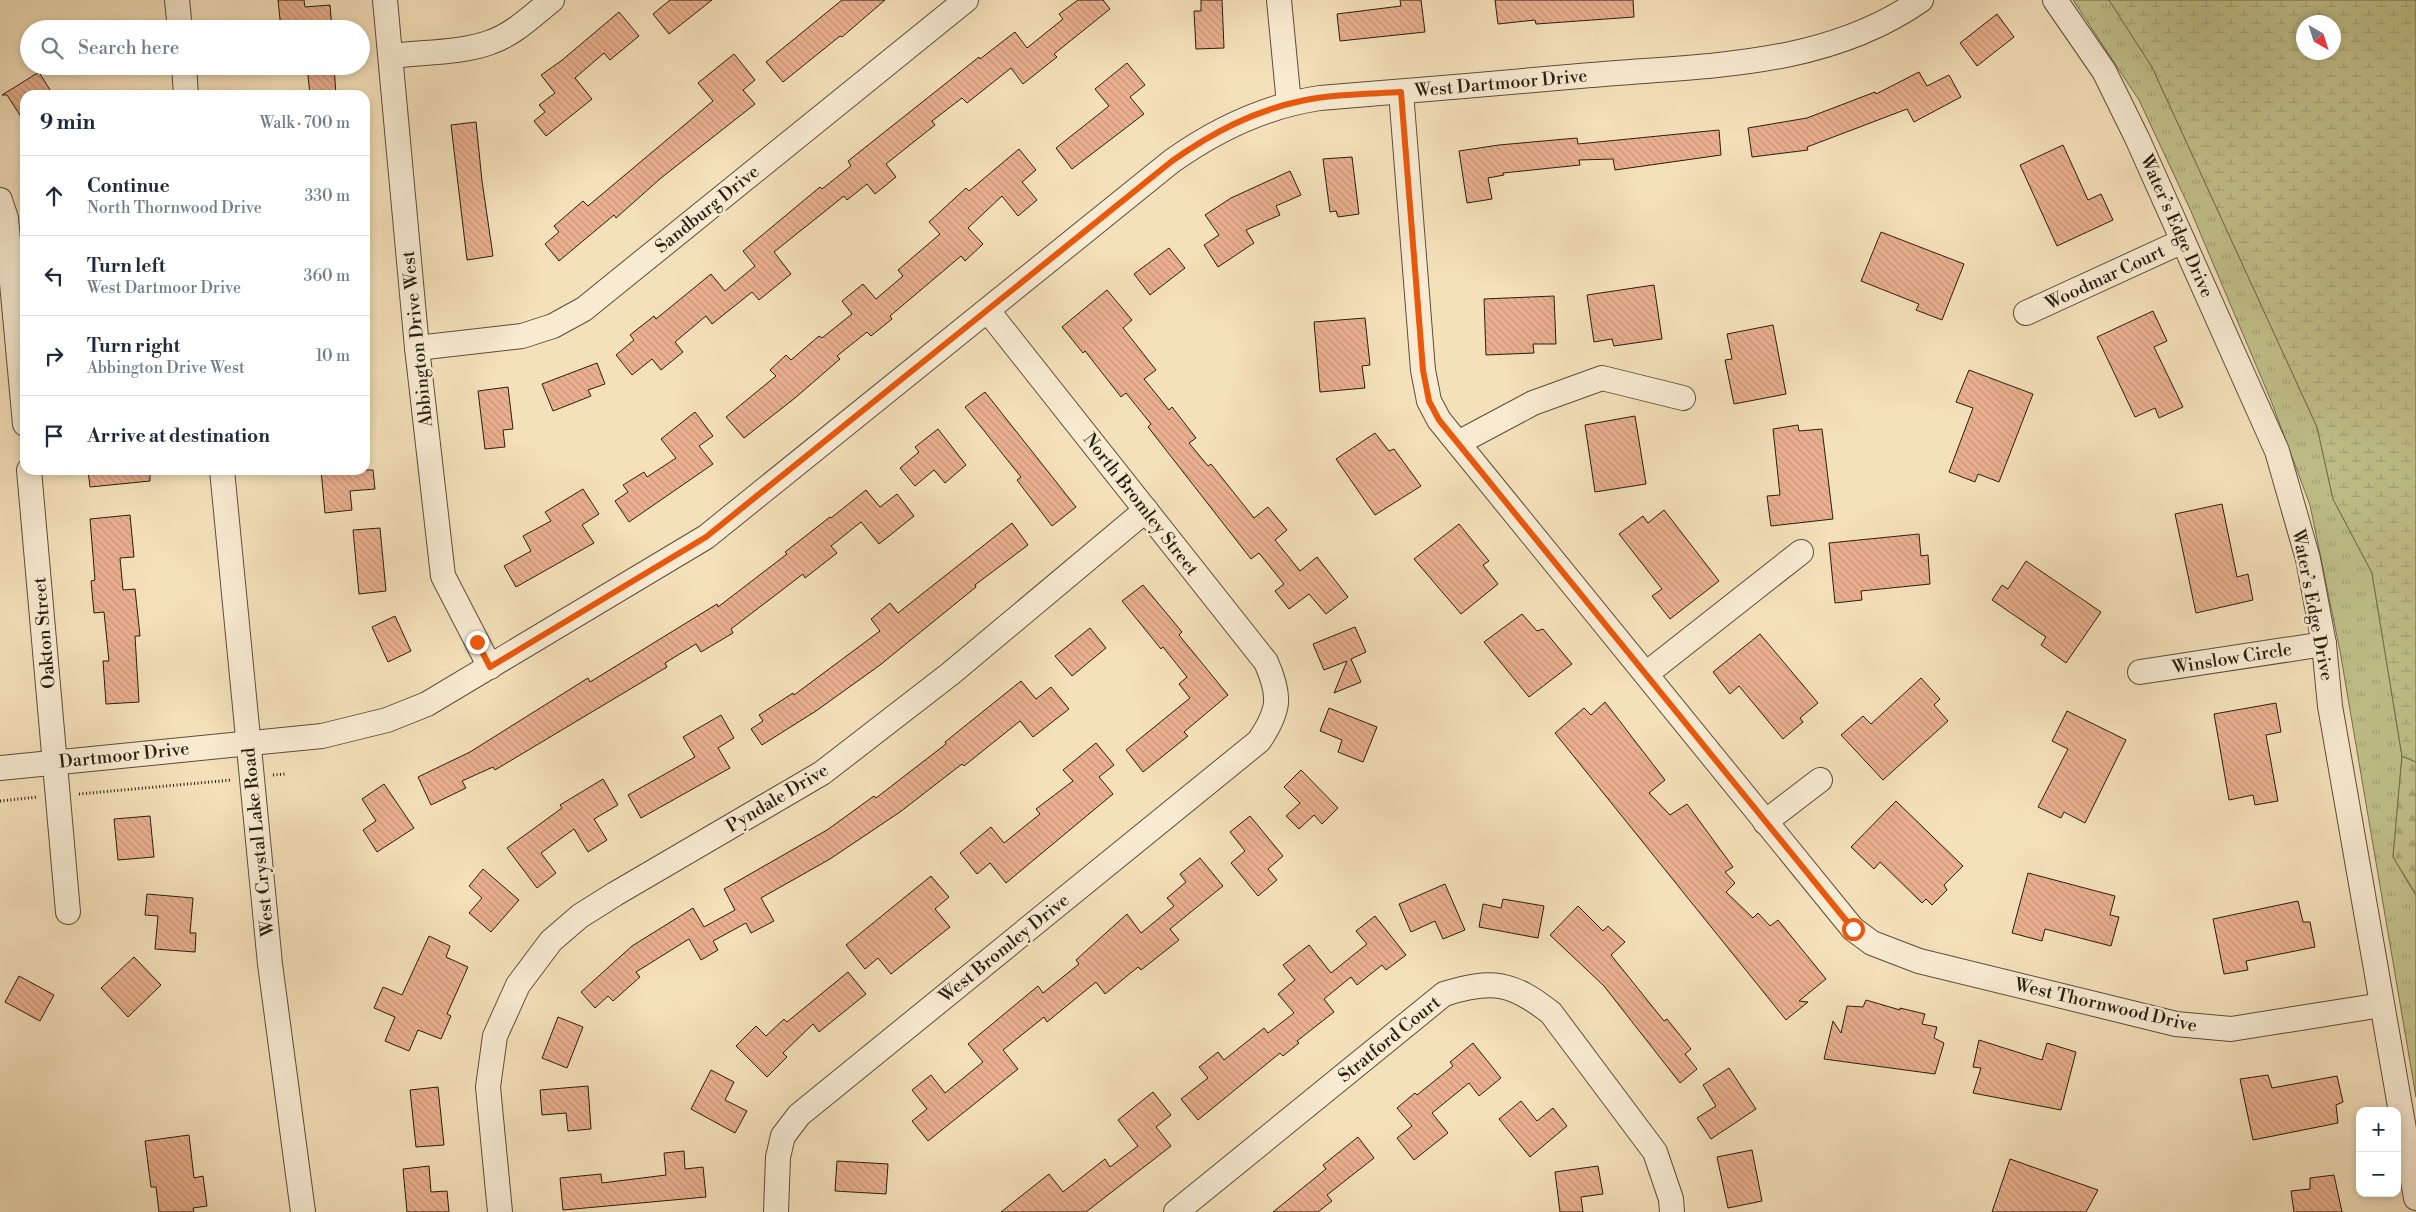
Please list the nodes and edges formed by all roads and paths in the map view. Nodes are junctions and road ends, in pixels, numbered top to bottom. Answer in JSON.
{"nodes":[{"id":1,"x":177,"y":0,"type":"edge"},
{"id":2,"x":385,"y":0,"type":"edge"},
{"id":3,"x":552,"y":0,"type":"edge"},
{"id":4,"x":966,"y":0,"type":"edge"},
{"id":5,"x":1279,"y":0,"type":"edge"},
{"id":6,"x":1921,"y":0,"type":"edge"},
{"id":7,"x":2055,"y":0,"type":"edge"},
{"id":8,"x":179,"y":20,"type":"edge"},
{"id":9,"x":391,"y":56,"type":"junction"},
{"id":10,"x":185,"y":75,"type":"edge"},
{"id":11,"x":186,"y":90,"type":"edge"},
{"id":12,"x":1401,"y":92,"type":"junction"},
{"id":13,"x":1289,"y":104,"type":"junction"},
{"id":14,"x":0,"y":200,"type":"edge"},
{"id":15,"x":2183,"y":241,"type":"junction"},
{"id":16,"x":988,"y":311,"type":"junction"},
{"id":17,"x":2026,"y":313,"type":"dead end"},
{"id":18,"x":417,"y":348,"type":"junction"},
{"id":19,"x":20,"y":370,"type":"edge"},
{"id":20,"x":1683,"y":398,"type":"dead end"},
{"id":21,"x":1458,"y":443,"type":"junction"},
{"id":22,"x":29,"y":475,"type":"edge"},
{"id":23,"x":222,"y":475,"type":"edge"},
{"id":24,"x":1146,"y":510,"type":"junction"},
{"id":25,"x":1801,"y":552,"type":"dead end"},
{"id":26,"x":2324,"y":644,"type":"junction"},
{"id":27,"x":490,"y":667,"type":"junction"},
{"id":28,"x":2140,"y":672,"type":"dead end"},
{"id":29,"x":1646,"y":674,"type":"junction"},
{"id":30,"x":1276,"y":705,"type":"joint"},
{"id":31,"x":248,"y":742,"type":"junction"},
{"id":32,"x":56,"y":762,"type":"junction"},
{"id":33,"x":0,"y":768,"type":"edge"},
{"id":34,"x":285,"y":774,"type":"dead end"},
{"id":35,"x":252,"y":778,"type":"junction"},
{"id":36,"x":1820,"y":780,"type":"dead end"},
{"id":37,"x":59,"y":796,"type":"junction"},
{"id":38,"x":0,"y":801,"type":"edge"},
{"id":39,"x":1766,"y":822,"type":"junction"},
{"id":40,"x":68,"y":912,"type":"dead end"},
{"id":41,"x":2382,"y":1005,"type":"junction"},
{"id":42,"x":2416,"y":1198,"type":"edge"},
{"id":43,"x":303,"y":1212,"type":"edge"},
{"id":44,"x":500,"y":1212,"type":"edge"},
{"id":45,"x":776,"y":1212,"type":"edge"},
{"id":46,"x":1176,"y":1212,"type":"edge"},
{"id":47,"x":1672,"y":1212,"type":"edge"}],
"edges":[{"from":1,"to":8,"type":"street"},
{"from":2,"to":9,"type":"street","name":"Abbington Drive West"},
{"from":3,"to":9,"type":"street"},
{"from":4,"to":18,"type":"street","name":"Sandburg Drive"},
{"from":5,"to":13,"type":"street"},
{"from":6,"to":12,"type":"street","name":"West Dartmoor Drive"},
{"from":7,"to":15,"type":"street","name":"Water’s Edge Drive"},
{"from":9,"to":18,"type":"street","name":"Abbington Drive West"},
{"from":10,"to":11,"type":"street"},
{"from":12,"to":13,"type":"street","name":"West Dartmoor Drive"},
{"from":12,"to":21,"type":"street","name":"West Thornwood Drive"},
{"from":13,"to":16,"type":"street","name":"West Dartmoor Drive"},
{"from":14,"to":19,"type":"street"},
{"from":15,"to":17,"type":"street","name":"Woodmar Court"},
{"from":15,"to":26,"type":"street","name":"Water’s Edge Drive"},
{"from":16,"to":24,"type":"street","name":"North Bromley Street"},
{"from":16,"to":27,"type":"street","name":"West Dartmoor Drive"},
{"from":18,"to":27,"type":"street","name":"Abbington Drive West"},
{"from":20,"to":21,"type":"street"},
{"from":21,"to":29,"type":"street","name":"West Thornwood Drive"},
{"from":22,"to":32,"type":"street","name":"Oakton Street"},
{"from":23,"to":31,"type":"street","name":"West Crystal Lake Road"},
{"from":24,"to":30,"type":"street","name":"North Bromley Street"},
{"from":24,"to":44,"type":"street","name":"Pyndale Drive"},
{"from":25,"to":29,"type":"street"},
{"from":26,"to":28,"type":"street","name":"Winslow Circle"},
{"from":26,"to":41,"type":"street","name":"Water’s Edge Drive"},
{"from":27,"to":31,"type":"street","name":"West Dartmoor Drive"},
{"from":29,"to":39,"type":"street","name":"West Thornwood Drive"},
{"from":30,"to":45,"type":"street","name":"West Bromley Drive"},
{"from":31,"to":32,"type":"street","name":"Dartmoor Drive"},
{"from":31,"to":35,"type":"street","name":"West Crystal Lake Road"},
{"from":32,"to":33,"type":"street","name":"Dartmoor Drive"},
{"from":32,"to":37,"type":"street","name":"Oakton Street"},
{"from":34,"to":35,"type":"path"},
{"from":35,"to":37,"type":"path"},
{"from":35,"to":43,"type":"street","name":"West Crystal Lake Road"},
{"from":36,"to":39,"type":"street"},
{"from":37,"to":38,"type":"path"},
{"from":37,"to":40,"type":"street","name":"Oakton Street"},
{"from":39,"to":41,"type":"street","name":"West Thornwood Drive"},
{"from":41,"to":42,"type":"street","name":"Water’s Edge Drive"},
{"from":46,"to":47,"type":"street","name":"Stratford Court"}]}
